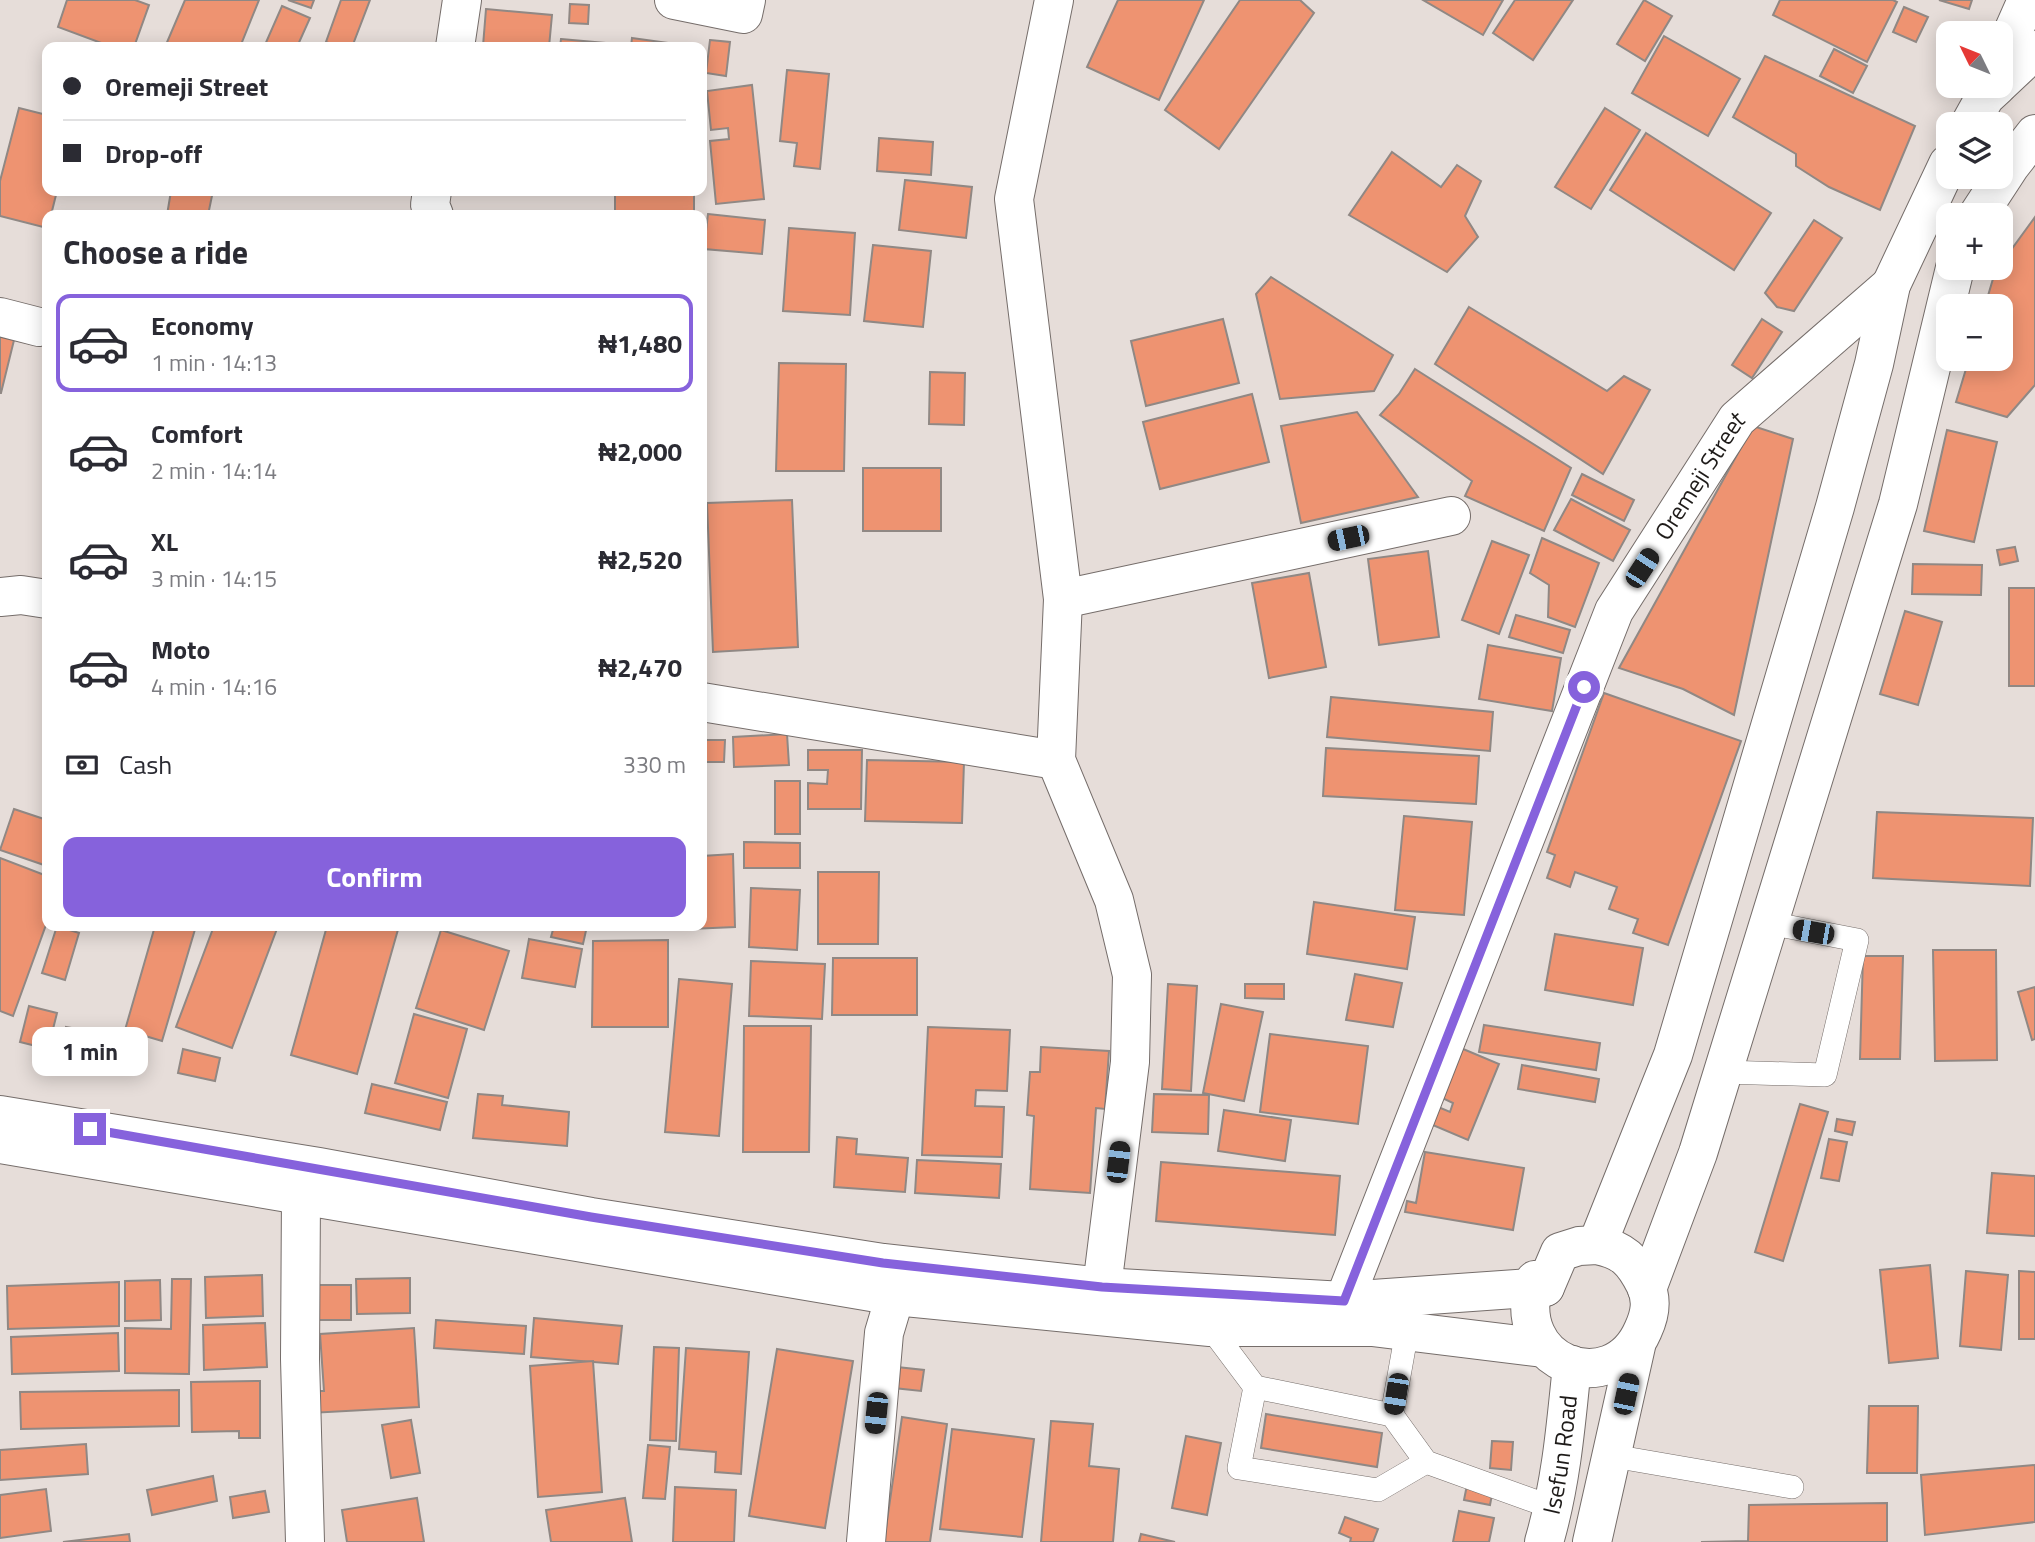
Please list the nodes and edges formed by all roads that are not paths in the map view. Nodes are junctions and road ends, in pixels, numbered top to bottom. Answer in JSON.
{"nodes":[{"id":1,"x":462,"y":0,"type":"edge"},
{"id":2,"x":674,"y":0,"type":"edge"},
{"id":3,"x":746,"y":0,"type":"edge"},
{"id":4,"x":1054,"y":0,"type":"edge"},
{"id":5,"x":2026,"y":0,"type":"edge"},
{"id":6,"x":2013,"y":30,"type":"edge"},
{"id":7,"x":455,"y":42,"type":"edge"},
{"id":8,"x":2035,"y":50,"type":"edge"},
{"id":9,"x":2013,"y":71,"type":"edge"},
{"id":10,"x":2035,"y":134,"type":"edge"},
{"id":11,"x":1936,"y":189,"type":"edge"},
{"id":12,"x":1986,"y":203,"type":"edge"},
{"id":13,"x":1952,"y":280,"type":"edge"},
{"id":14,"x":1891,"y":285,"type":"junction"},
{"id":15,"x":0,"y":317,"type":"edge"},
{"id":16,"x":39,"y":327,"type":"dead end"},
{"id":17,"x":1451,"y":516,"type":"dead end"},
{"id":18,"x":0,"y":597,"type":"edge"},
{"id":19,"x":42,"y":597,"type":"edge"},
{"id":20,"x":1063,"y":599,"type":"junction"},
{"id":21,"x":707,"y":703,"type":"edge"},
{"id":22,"x":1056,"y":760,"type":"junction"},
{"id":23,"x":1769,"y":923,"type":"junction"},
{"id":24,"x":1723,"y":1072,"type":"junction"},
{"id":25,"x":0,"y":1115,"type":"edge"},
{"id":26,"x":0,"y":1144,"type":"edge"},
{"id":27,"x":302,"y":1195,"type":"junction"},
{"id":28,"x":1597,"y":1245,"type":"junction"},
{"id":29,"x":1102,"y":1287,"type":"junction"},
{"id":30,"x":1545,"y":1287,"type":"junction"},
{"id":31,"x":1647,"y":1289,"type":"junction"},
{"id":32,"x":895,"y":1296,"type":"junction"},
{"id":33,"x":1344,"y":1301,"type":"junction"},
{"id":34,"x":1210,"y":1328,"type":"junction"},
{"id":35,"x":1407,"y":1331,"type":"junction"},
{"id":36,"x":1636,"y":1346,"type":"junction"},
{"id":37,"x":1558,"y":1357,"type":"junction"},
{"id":38,"x":1255,"y":1387,"type":"junction"},
{"id":39,"x":1392,"y":1415,"type":"junction"},
{"id":40,"x":1613,"y":1456,"type":"junction"},
{"id":41,"x":1426,"y":1462,"type":"junction"},
{"id":42,"x":1792,"y":1487,"type":"dead end"},
{"id":43,"x":1549,"y":1525,"type":"edge"},
{"id":44,"x":305,"y":1542,"type":"edge"},
{"id":45,"x":866,"y":1542,"type":"edge"},
{"id":46,"x":1592,"y":1542,"type":"edge"}],
"edges":[{"from":1,"to":7,"type":"street"},
{"from":2,"to":3,"type":"street"},
{"from":4,"to":20,"type":"street"},
{"from":5,"to":6,"type":"street"},
{"from":8,"to":9,"type":"street"},
{"from":10,"to":12,"type":"street"},
{"from":11,"to":14,"type":"street"},
{"from":13,"to":23,"type":"street"},
{"from":14,"to":28,"type":"street"},
{"from":14,"to":33,"type":"street","name":"Oremeji Street"},
{"from":15,"to":16,"type":"street"},
{"from":17,"to":20,"type":"street"},
{"from":18,"to":19,"type":"street"},
{"from":20,"to":22,"type":"street"},
{"from":21,"to":22,"type":"street"},
{"from":22,"to":29,"type":"street"},
{"from":23,"to":24,"type":"street"},
{"from":23,"to":24,"type":"lane"},
{"from":24,"to":31,"type":"street"},
{"from":25,"to":29,"type":"street"},
{"from":26,"to":27,"type":"street"},
{"from":27,"to":32,"type":"street"},
{"from":27,"to":44,"type":"street"},
{"from":28,"to":30,"type":"street"},
{"from":28,"to":31,"type":"street"},
{"from":29,"to":33,"type":"street"},
{"from":30,"to":33,"type":"street"},
{"from":30,"to":37,"type":"street"},
{"from":31,"to":36,"type":"street","name":"Isefun Road"},
{"from":32,"to":34,"type":"street"},
{"from":32,"to":45,"type":"street"},
{"from":34,"to":35,"type":"street"},
{"from":34,"to":38,"type":"lane"},
{"from":35,"to":37,"type":"street"},
{"from":35,"to":39,"type":"lane"},
{"from":36,"to":37,"type":"street"},
{"from":36,"to":40,"type":"street","name":"Isefun Road"},
{"from":37,"to":43,"type":"street","name":"Isefun Road"},
{"from":38,"to":39,"type":"lane"},
{"from":38,"to":41,"type":"lane"},
{"from":39,"to":41,"type":"lane"},
{"from":40,"to":42,"type":"lane"},
{"from":40,"to":46,"type":"street","name":"Isefun Road"},
{"from":41,"to":43,"type":"lane"}]}
